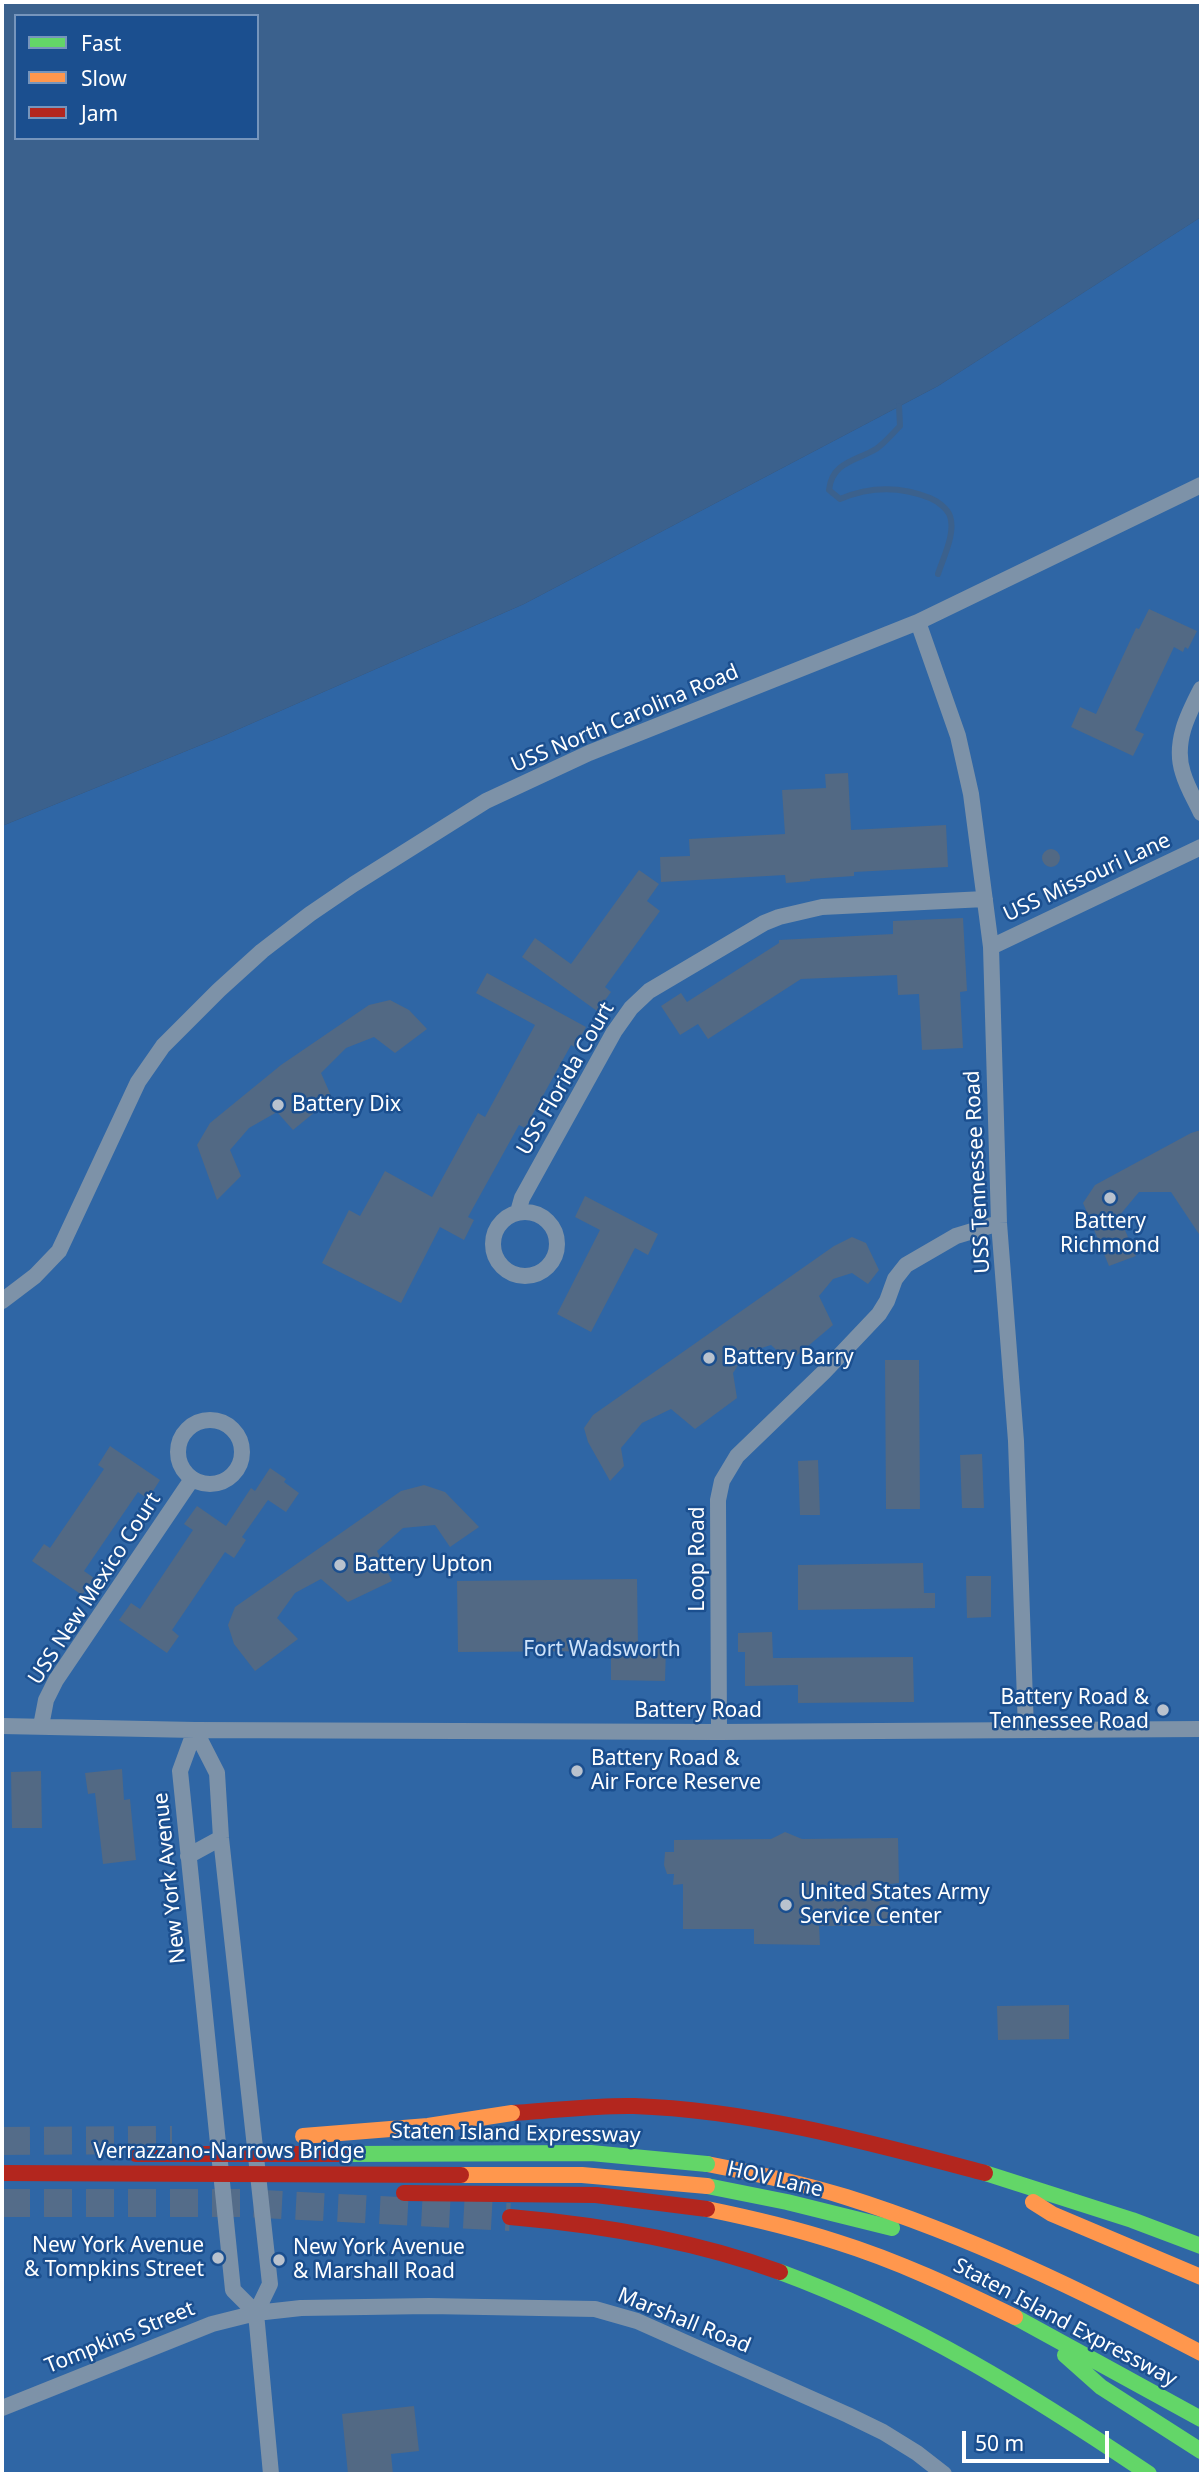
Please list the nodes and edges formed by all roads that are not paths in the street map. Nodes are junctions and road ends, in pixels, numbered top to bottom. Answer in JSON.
{"nodes":[{"id":1,"x":1201,"y":485,"type":"edge"},
{"id":2,"x":918,"y":622,"type":"junction"},
{"id":3,"x":1201,"y":689,"type":"edge"},
{"id":4,"x":1201,"y":813,"type":"edge"},
{"id":5,"x":1201,"y":847,"type":"edge"},
{"id":6,"x":985,"y":899,"type":"junction"},
{"id":7,"x":991,"y":947,"type":"junction"},
{"id":8,"x":518,"y":1212,"type":"junction"},
{"id":9,"x":999,"y":1223,"type":"junction"},
{"id":10,"x":2,"y":1301,"type":"edge"},
{"id":11,"x":192,"y":1479,"type":"junction"},
{"id":12,"x":2,"y":1726,"type":"edge"},
{"id":13,"x":41,"y":1726,"type":"junction"},
{"id":14,"x":1201,"y":1729,"type":"edge"},
{"id":15,"x":1026,"y":1730,"type":"junction"},
{"id":16,"x":195,"y":1731,"type":"junction"},
{"id":17,"x":719,"y":1732,"type":"junction"},
{"id":18,"x":221,"y":1838,"type":"junction"},
{"id":19,"x":188,"y":1857,"type":"junction"},
{"id":20,"x":172,"y":2140,"type":"tunnel mouth"},
{"id":21,"x":122,"y":2154,"type":"dead end"},
{"id":22,"x":2,"y":2173,"type":"edge"},
{"id":23,"x":989,"y":2174,"type":"junction"},
{"id":24,"x":707,"y":2186,"type":"joint"},
{"id":25,"x":205,"y":2191,"type":"dead end"},
{"id":26,"x":272,"y":2191,"type":"dead end"},
{"id":27,"x":394,"y":2193,"type":"dead end"},
{"id":28,"x":832,"y":2216,"type":"junction"},
{"id":29,"x":510,"y":2217,"type":"tunnel mouth"},
{"id":30,"x":1201,"y":2246,"type":"edge"},
{"id":31,"x":990,"y":2251,"type":"junction"},
{"id":32,"x":1201,"y":2277,"type":"edge"},
{"id":33,"x":976,"y":2296,"type":"junction"},
{"id":34,"x":256,"y":2313,"type":"junction"},
{"id":35,"x":1031,"y":2325,"type":"junction"},
{"id":36,"x":1201,"y":2335,"type":"edge"},
{"id":37,"x":1201,"y":2353,"type":"edge"},
{"id":38,"x":2,"y":2408,"type":"edge"},
{"id":39,"x":1201,"y":2419,"type":"edge"},
{"id":40,"x":1201,"y":2451,"type":"edge"},
{"id":41,"x":271,"y":2474,"type":"edge"},
{"id":42,"x":944,"y":2474,"type":"edge"},
{"id":43,"x":1149,"y":2474,"type":"edge"}],
"edges":[{"from":1,"to":2,"type":"street","name":"USS North Carolina Road"},
{"from":2,"to":6,"type":"street","name":"USS Tennessee Road"},
{"from":2,"to":10,"type":"street","name":"USS North Carolina Road"},
{"from":3,"to":4,"type":"street"},
{"from":5,"to":7,"type":"street","name":"USS Missouri Lane"},
{"from":6,"to":7,"type":"street","name":"USS Tennessee Road"},
{"from":6,"to":8,"type":"street","name":"USS Florida Court"},
{"from":7,"to":9,"type":"street","name":"USS Tennessee Road"},
{"from":8,"to":8,"type":"street","name":"USS Florida Court"},
{"from":9,"to":15,"type":"street","name":"USS Tennessee Road"},
{"from":9,"to":17,"type":"street","name":"Loop Road"},
{"from":11,"to":11,"type":"street"},
{"from":11,"to":13,"type":"street","name":"USS New Mexico Court"},
{"from":12,"to":13,"type":"street","name":"Battery Road"},
{"from":13,"to":16,"type":"street","name":"Battery Road"},
{"from":14,"to":15,"type":"street","name":"Battery Road"},
{"from":15,"to":17,"type":"street","name":"Battery Road"},
{"from":16,"to":17,"type":"street","name":"Battery Road"},
{"from":16,"to":18,"type":"street"},
{"from":16,"to":19,"type":"street","name":"New York Avenue"},
{"from":18,"to":19,"type":"street"},
{"from":18,"to":34,"type":"street"},
{"from":19,"to":34,"type":"street","name":"New York Avenue"},
{"from":20,"to":23,"type":"highway","name":"Staten Island Expressway","bridge":true},
{"from":21,"to":31,"type":"highway","name":"Staten Island Expressway","bridge":true},
{"from":22,"to":24,"type":"highway","name":"Verrazzano-Narrows Bridge","bridge":true},
{"from":23,"to":30,"type":"highway","name":"Staten Island Expressway"},
{"from":23,"to":32,"type":"highway"},
{"from":24,"to":28,"type":"highway","name":"HOV Lane"},
{"from":25,"to":26,"type":"highway","name":"Verrazzano-Narrows Bridge"},
{"from":27,"to":33,"type":"highway","name":"Staten Island Expressway","bridge":true},
{"from":28,"to":31,"type":"highway"},
{"from":28,"to":33,"type":"highway"},
{"from":29,"to":43,"type":"highway"},
{"from":31,"to":36,"type":"highway"},
{"from":31,"to":37,"type":"highway","name":"Staten Island Expressway"},
{"from":33,"to":35,"type":"highway","name":"Staten Island Expressway"},
{"from":34,"to":38,"type":"street","name":"Tompkins Street"},
{"from":34,"to":41,"type":"street"},
{"from":34,"to":42,"type":"street","name":"Marshall Road"},
{"from":35,"to":39,"type":"highway","name":"Staten Island Expressway"},
{"from":35,"to":40,"type":"highway"}]}
